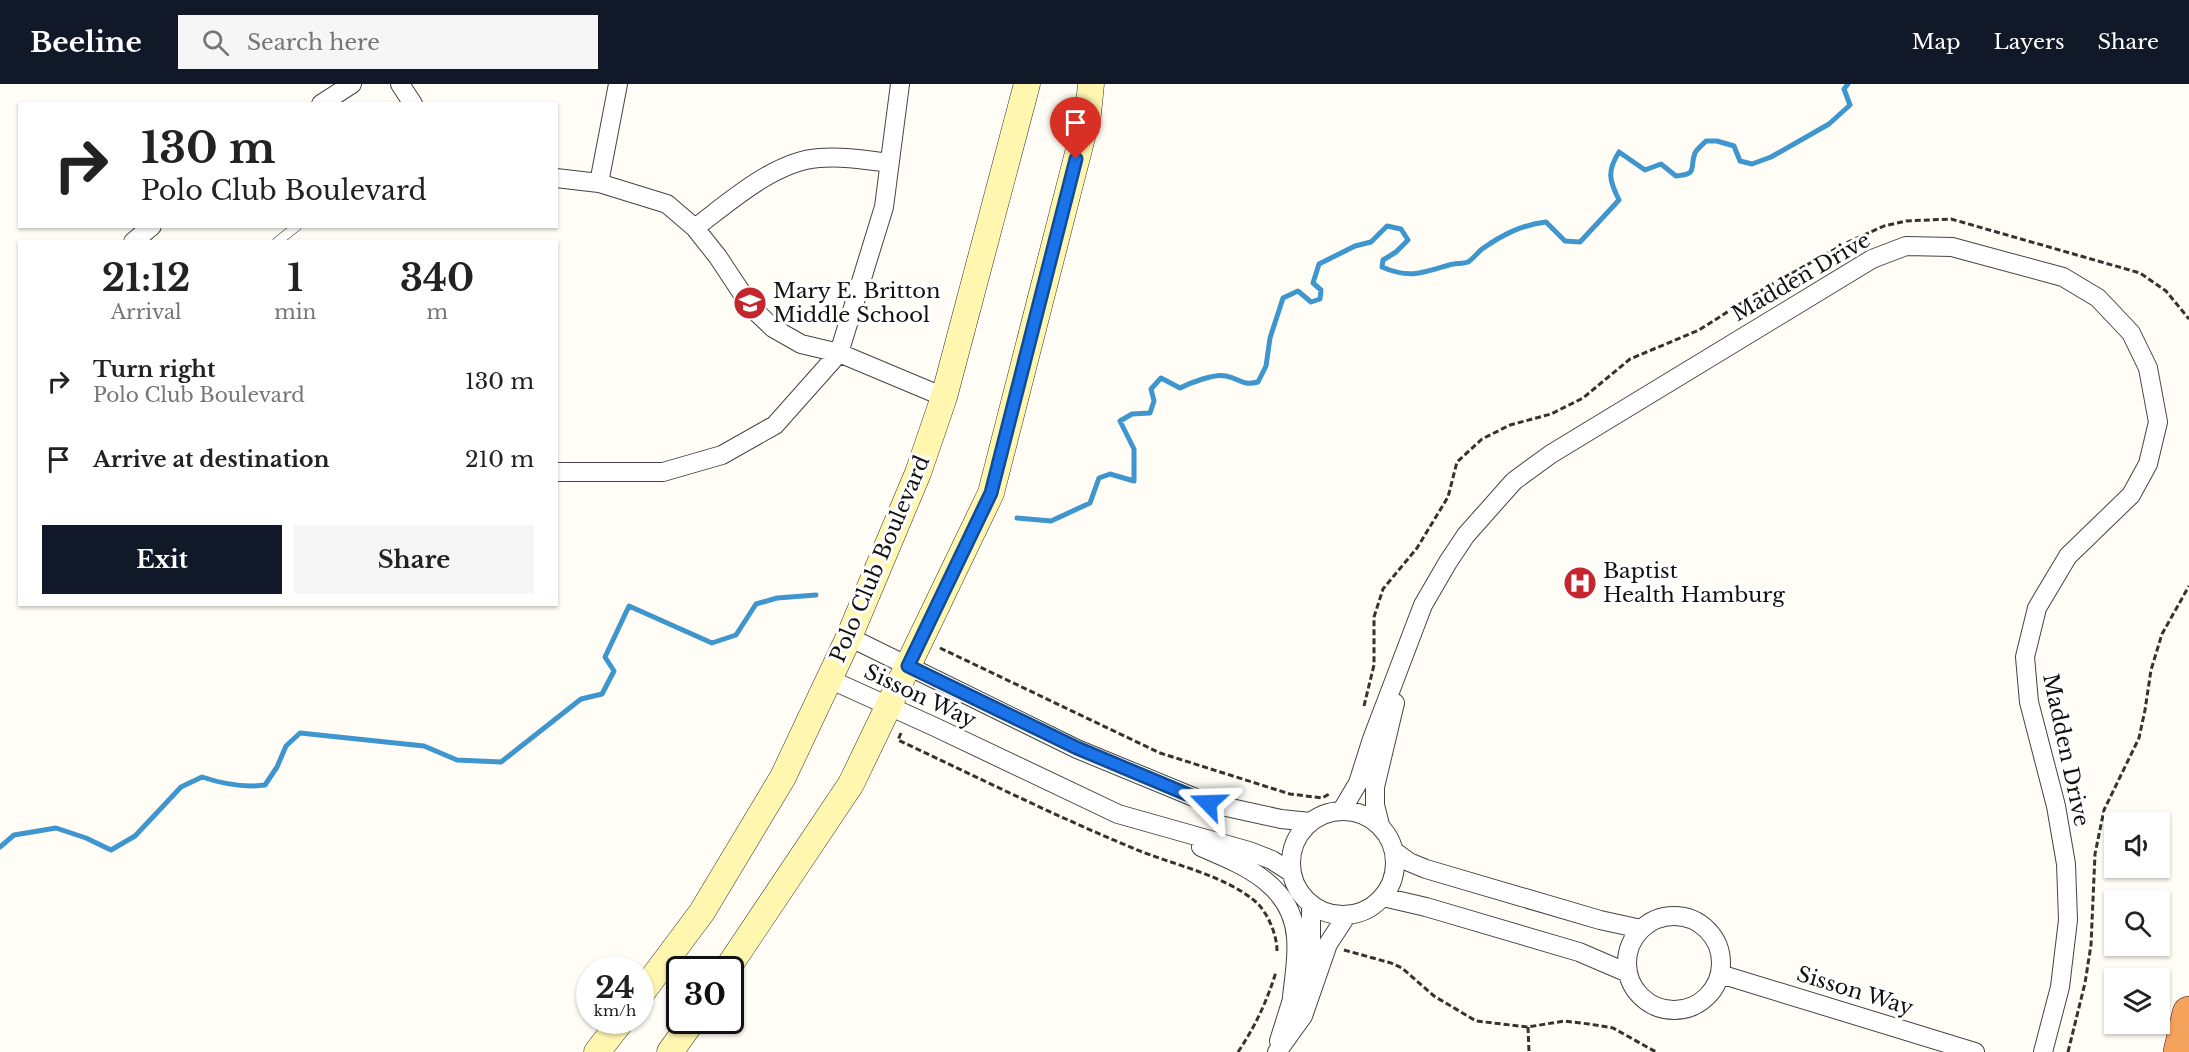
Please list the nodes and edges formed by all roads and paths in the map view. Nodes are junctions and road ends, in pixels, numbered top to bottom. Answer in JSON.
{"nodes":[{"id":1,"x":352,"y":84,"type":"edge"},
{"id":2,"x":400,"y":84,"type":"edge"},
{"id":3,"x":618,"y":84,"type":"edge"},
{"id":4,"x":900,"y":84,"type":"edge"},
{"id":5,"x":1027,"y":84,"type":"edge"},
{"id":6,"x":1091,"y":84,"type":"edge"},
{"id":7,"x":328,"y":102,"type":"edge"},
{"id":8,"x":411,"y":102,"type":"edge"},
{"id":9,"x":889,"y":163,"type":"junction"},
{"id":10,"x":558,"y":178,"type":"edge"},
{"id":11,"x":600,"y":183,"type":"junction"},
{"id":12,"x":150,"y":228,"type":"edge"},
{"id":13,"x":294,"y":228,"type":"edge"},
{"id":14,"x":694,"y":228,"type":"junction"},
{"id":15,"x":134,"y":240,"type":"edge"},
{"id":16,"x":280,"y":240,"type":"edge"},
{"id":17,"x":839,"y":353,"type":"junction"},
{"id":18,"x":944,"y":397,"type":"junction"},
{"id":19,"x":558,"y":472,"type":"edge"},
{"id":20,"x":2189,"y":586,"type":"edge"},
{"id":21,"x":849,"y":637,"type":"junction"},
{"id":22,"x":1406,"y":651,"type":"junction"},
{"id":23,"x":908,"y":666,"type":"junction"},
{"id":24,"x":829,"y":679,"type":"junction"},
{"id":25,"x":888,"y":707,"type":"junction"},
{"id":26,"x":898,"y":740,"type":"dead end"},
{"id":27,"x":1342,"y":810,"type":"junction"},
{"id":28,"x":1118,"y":814,"type":"junction"},
{"id":29,"x":1310,"y":822,"type":"junction"},
{"id":30,"x":1380,"y":825,"type":"junction"},
{"id":31,"x":1394,"y":850,"type":"junction"},
{"id":32,"x":1292,"y":873,"type":"junction"},
{"id":33,"x":1383,"y":897,"type":"junction"},
{"id":34,"x":1311,"y":904,"type":"junction"},
{"id":35,"x":1347,"y":915,"type":"junction"},
{"id":36,"x":1641,"y":929,"type":"junction"},
{"id":37,"x":1340,"y":949,"type":"dead end"},
{"id":38,"x":736,"y":956,"type":"edge"},
{"id":39,"x":1277,"y":958,"type":"dead end"},
{"id":40,"x":1278,"y":967,"type":"dead end"},
{"id":41,"x":1628,"y":972,"type":"junction"},
{"id":42,"x":1720,"y":974,"type":"junction"},
{"id":43,"x":654,"y":975,"type":"edge"},
{"id":44,"x":1292,"y":997,"type":"junction"},
{"id":45,"x":2189,"y":1013,"type":"edge"},
{"id":46,"x":1528,"y":1027,"type":"junction"},
{"id":47,"x":611,"y":1034,"type":"edge"},
{"id":48,"x":683,"y":1034,"type":"edge"},
{"id":49,"x":597,"y":1052,"type":"edge"},
{"id":50,"x":670,"y":1052,"type":"edge"},
{"id":51,"x":1239,"y":1052,"type":"edge"},
{"id":52,"x":1276,"y":1052,"type":"edge"},
{"id":53,"x":1528,"y":1052,"type":"edge"},
{"id":54,"x":1656,"y":1052,"type":"edge"},
{"id":55,"x":1975,"y":1052,"type":"edge"},
{"id":56,"x":2043,"y":1052,"type":"edge"},
{"id":57,"x":2068,"y":1052,"type":"edge"},
{"id":58,"x":2180,"y":1052,"type":"edge"}],
"edges":[{"from":1,"to":7,"type":"street"},
{"from":2,"to":8,"type":"street"},
{"from":3,"to":11,"type":"street"},
{"from":4,"to":9,"type":"street"},
{"from":5,"to":18,"type":"street","name":"Polo Club Boulevard"},
{"from":6,"to":23,"type":"street"},
{"from":9,"to":14,"type":"street"},
{"from":9,"to":17,"type":"street"},
{"from":10,"to":11,"type":"street"},
{"from":11,"to":14,"type":"street"},
{"from":12,"to":15,"type":"street"},
{"from":13,"to":16,"type":"lane"},
{"from":14,"to":17,"type":"street"},
{"from":17,"to":18,"type":"street"},
{"from":17,"to":19,"type":"street"},
{"from":18,"to":21,"type":"street","name":"Polo Club Boulevard"},
{"from":20,"to":57,"type":"path"},
{"from":21,"to":23,"type":"street","name":"Sisson Way"},
{"from":21,"to":24,"type":"street","name":"Polo Club Boulevard"},
{"from":22,"to":27,"type":"street","name":"Madden Drive"},
{"from":22,"to":30,"type":"street","name":"Madden Drive"},
{"from":22,"to":56,"type":"street","name":"Madden Drive"},
{"from":23,"to":25,"type":"street"},
{"from":23,"to":29,"type":"street","name":"Sisson Way"},
{"from":24,"to":25,"type":"street","name":"Sisson Way"},
{"from":24,"to":43,"type":"street","name":"Polo Club Boulevard"},
{"from":25,"to":28,"type":"street","name":"Sisson Way"},
{"from":25,"to":38,"type":"street"},
{"from":26,"to":39,"type":"path"},
{"from":27,"to":29,"type":"street"},
{"from":27,"to":30,"type":"street"},
{"from":28,"to":32,"type":"street","name":"Sisson Way"},
{"from":28,"to":44,"type":"street"},
{"from":29,"to":32,"type":"street"},
{"from":30,"to":31,"type":"street"},
{"from":31,"to":33,"type":"street"},
{"from":31,"to":36,"type":"street"},
{"from":32,"to":34,"type":"street"},
{"from":33,"to":35,"type":"street"},
{"from":33,"to":41,"type":"street"},
{"from":34,"to":35,"type":"street"},
{"from":34,"to":44,"type":"street"},
{"from":35,"to":52,"type":"street"},
{"from":36,"to":41,"type":"street"},
{"from":36,"to":42,"type":"street"},
{"from":37,"to":46,"type":"path"},
{"from":40,"to":51,"type":"path"},
{"from":41,"to":42,"type":"street"},
{"from":42,"to":55,"type":"street","name":"Sisson Way"},
{"from":44,"to":52,"type":"street"},
{"from":45,"to":58,"type":"highway"},
{"from":46,"to":53,"type":"path"},
{"from":46,"to":54,"type":"path"},
{"from":47,"to":49,"type":"street"},
{"from":48,"to":50,"type":"street"}]}
